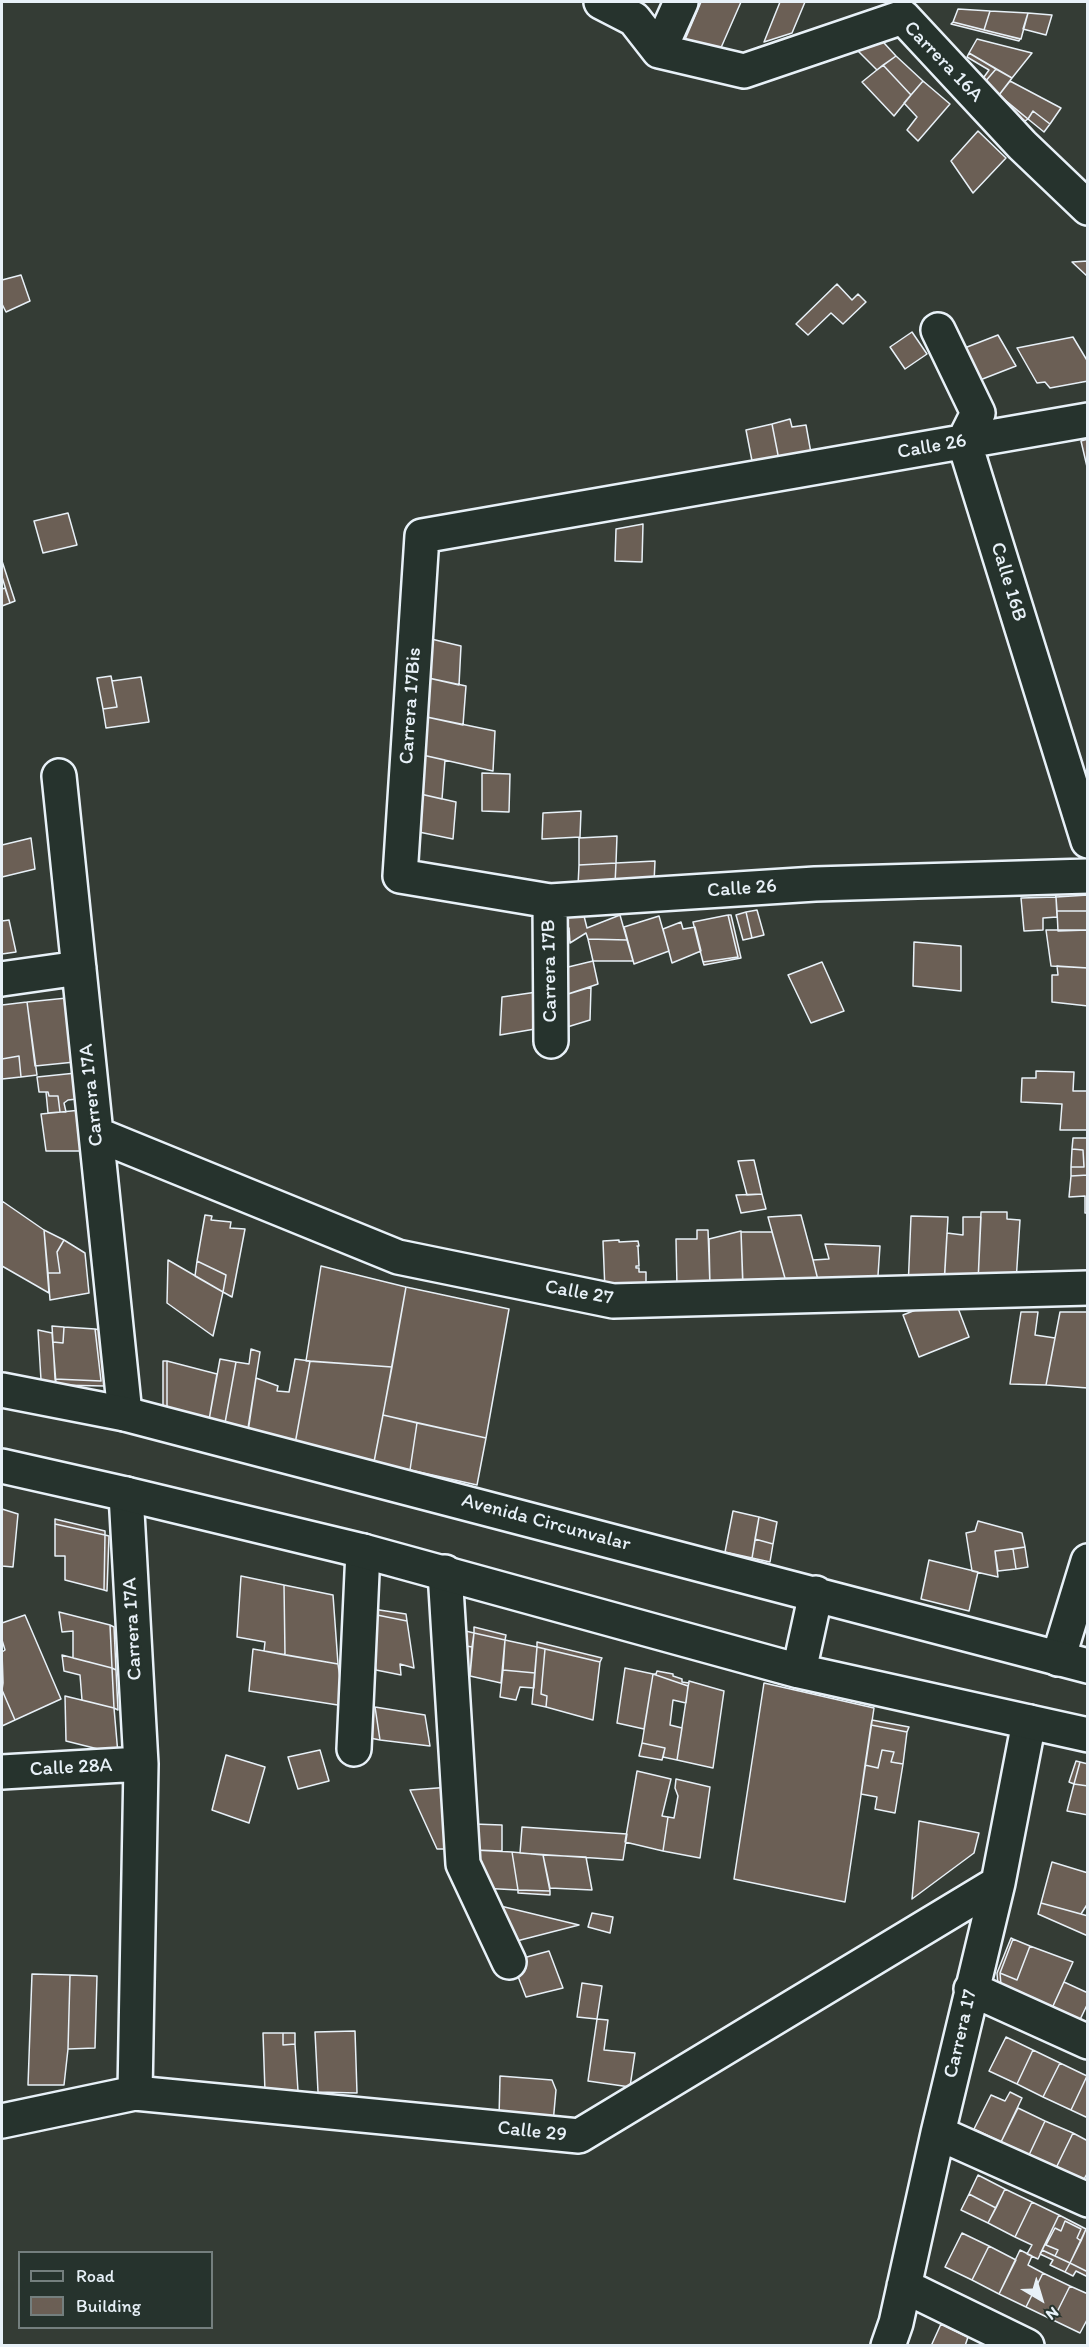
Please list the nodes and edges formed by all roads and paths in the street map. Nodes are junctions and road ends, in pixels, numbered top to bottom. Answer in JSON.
{"nodes":[{"id":1,"x":601,"y":2,"type":"edge"},
{"id":2,"x":681,"y":2,"type":"edge"},
{"id":3,"x":907,"y":9,"type":"edge"},
{"id":4,"x":659,"y":51,"type":"junction"},
{"id":5,"x":1088,"y":208,"type":"edge"},
{"id":6,"x":938,"y":330,"type":"dead end"},
{"id":7,"x":1088,"y":420,"type":"edge"},
{"id":8,"x":964,"y":441,"type":"junction"},
{"id":9,"x":422,"y":536,"type":"joint"},
{"id":10,"x":59,"y":776,"type":"dead end"},
{"id":11,"x":1088,"y":842,"type":"edge"},
{"id":12,"x":400,"y":876,"type":"joint"},
{"id":13,"x":1088,"y":876,"type":"edge"},
{"id":14,"x":550,"y":901,"type":"junction"},
{"id":15,"x":79,"y":968,"type":"junction"},
{"id":16,"x":2,"y":979,"type":"edge"},
{"id":17,"x":551,"y":1041,"type":"dead end"},
{"id":18,"x":96,"y":1134,"type":"junction"},
{"id":19,"x":1088,"y":1288,"type":"edge"},
{"id":20,"x":2,"y":1390,"type":"edge"},
{"id":21,"x":125,"y":1414,"type":"junction"},
{"id":22,"x":2,"y":1467,"type":"edge"},
{"id":23,"x":126,"y":1494,"type":"junction"},
{"id":24,"x":363,"y":1551,"type":"junction"},
{"id":25,"x":1088,"y":1561,"type":"edge"},
{"id":26,"x":445,"y":1572,"type":"junction"},
{"id":27,"x":816,"y":1593,"type":"junction"},
{"id":28,"x":1073,"y":1662,"type":"edge"},
{"id":29,"x":799,"y":1671,"type":"junction"},
{"id":30,"x":1029,"y":1722,"type":"junction"},
{"id":31,"x":1088,"y":1735,"type":"edge"},
{"id":32,"x":354,"y":1749,"type":"dead end"},
{"id":33,"x":141,"y":1764,"type":"junction"},
{"id":34,"x":2,"y":1772,"type":"edge"},
{"id":35,"x":998,"y":1883,"type":"junction"},
{"id":36,"x":509,"y":1962,"type":"dead end"},
{"id":37,"x":971,"y":1989,"type":"junction"},
{"id":38,"x":1088,"y":2042,"type":"edge"},
{"id":39,"x":135,"y":2092,"type":"junction"},
{"id":40,"x":2,"y":2121,"type":"edge"},
{"id":41,"x":938,"y":2133,"type":"junction"},
{"id":42,"x":1088,"y":2200,"type":"edge"},
{"id":43,"x":904,"y":2286,"type":"junction"},
{"id":44,"x":888,"y":2346,"type":"edge"},
{"id":45,"x":1027,"y":2346,"type":"edge"}],
"edges":[{"from":1,"to":4,"type":"street"},
{"from":2,"to":4,"type":"street"},
{"from":3,"to":4,"type":"street","name":"Carrera 16A"},
{"from":3,"to":5,"type":"street","name":"Carrera 16A"},
{"from":6,"to":8,"type":"street"},
{"from":7,"to":8,"type":"street","name":"Calle 26"},
{"from":8,"to":9,"type":"street","name":"Calle 26"},
{"from":8,"to":11,"type":"street","name":"Calle 16B"},
{"from":9,"to":12,"type":"street","name":"Carrera 17Bis"},
{"from":10,"to":15,"type":"street","name":"Carrera 17A"},
{"from":12,"to":14,"type":"street","name":"Calle 26"},
{"from":13,"to":14,"type":"street","name":"Calle 26"},
{"from":14,"to":17,"type":"street","name":"Carrera 17B"},
{"from":15,"to":16,"type":"street"},
{"from":15,"to":18,"type":"street","name":"Carrera 17A"},
{"from":18,"to":19,"type":"street","name":"Calle 27"},
{"from":18,"to":21,"type":"street","name":"Carrera 17A"},
{"from":20,"to":21,"type":"street","name":"Avenida Circunvalar"},
{"from":21,"to":27,"type":"street","name":"Avenida Circunvalar"},
{"from":22,"to":23,"type":"street"},
{"from":23,"to":24,"type":"street"},
{"from":23,"to":33,"type":"street","name":"Carrera 17A"},
{"from":24,"to":26,"type":"street"},
{"from":24,"to":32,"type":"street"},
{"from":25,"to":28,"type":"street"},
{"from":26,"to":29,"type":"street"},
{"from":26,"to":36,"type":"street"},
{"from":27,"to":28,"type":"street","name":"Avenida Circunvalar"},
{"from":27,"to":29,"type":"street"},
{"from":29,"to":30,"type":"street"},
{"from":30,"to":31,"type":"street"},
{"from":30,"to":35,"type":"street","name":"Carrera 17"},
{"from":33,"to":34,"type":"street","name":"Calle 28A"},
{"from":33,"to":39,"type":"street","name":"Carrera 17A"},
{"from":35,"to":37,"type":"street","name":"Carrera 17"},
{"from":35,"to":39,"type":"street","name":"Calle 29"},
{"from":37,"to":38,"type":"street"},
{"from":37,"to":41,"type":"street","name":"Carrera 17"},
{"from":39,"to":40,"type":"street","name":"Calle 29"},
{"from":41,"to":42,"type":"street"},
{"from":41,"to":43,"type":"street","name":"Carrera 17"},
{"from":43,"to":44,"type":"street","name":"Carrera 17"},
{"from":43,"to":45,"type":"street"}]}
